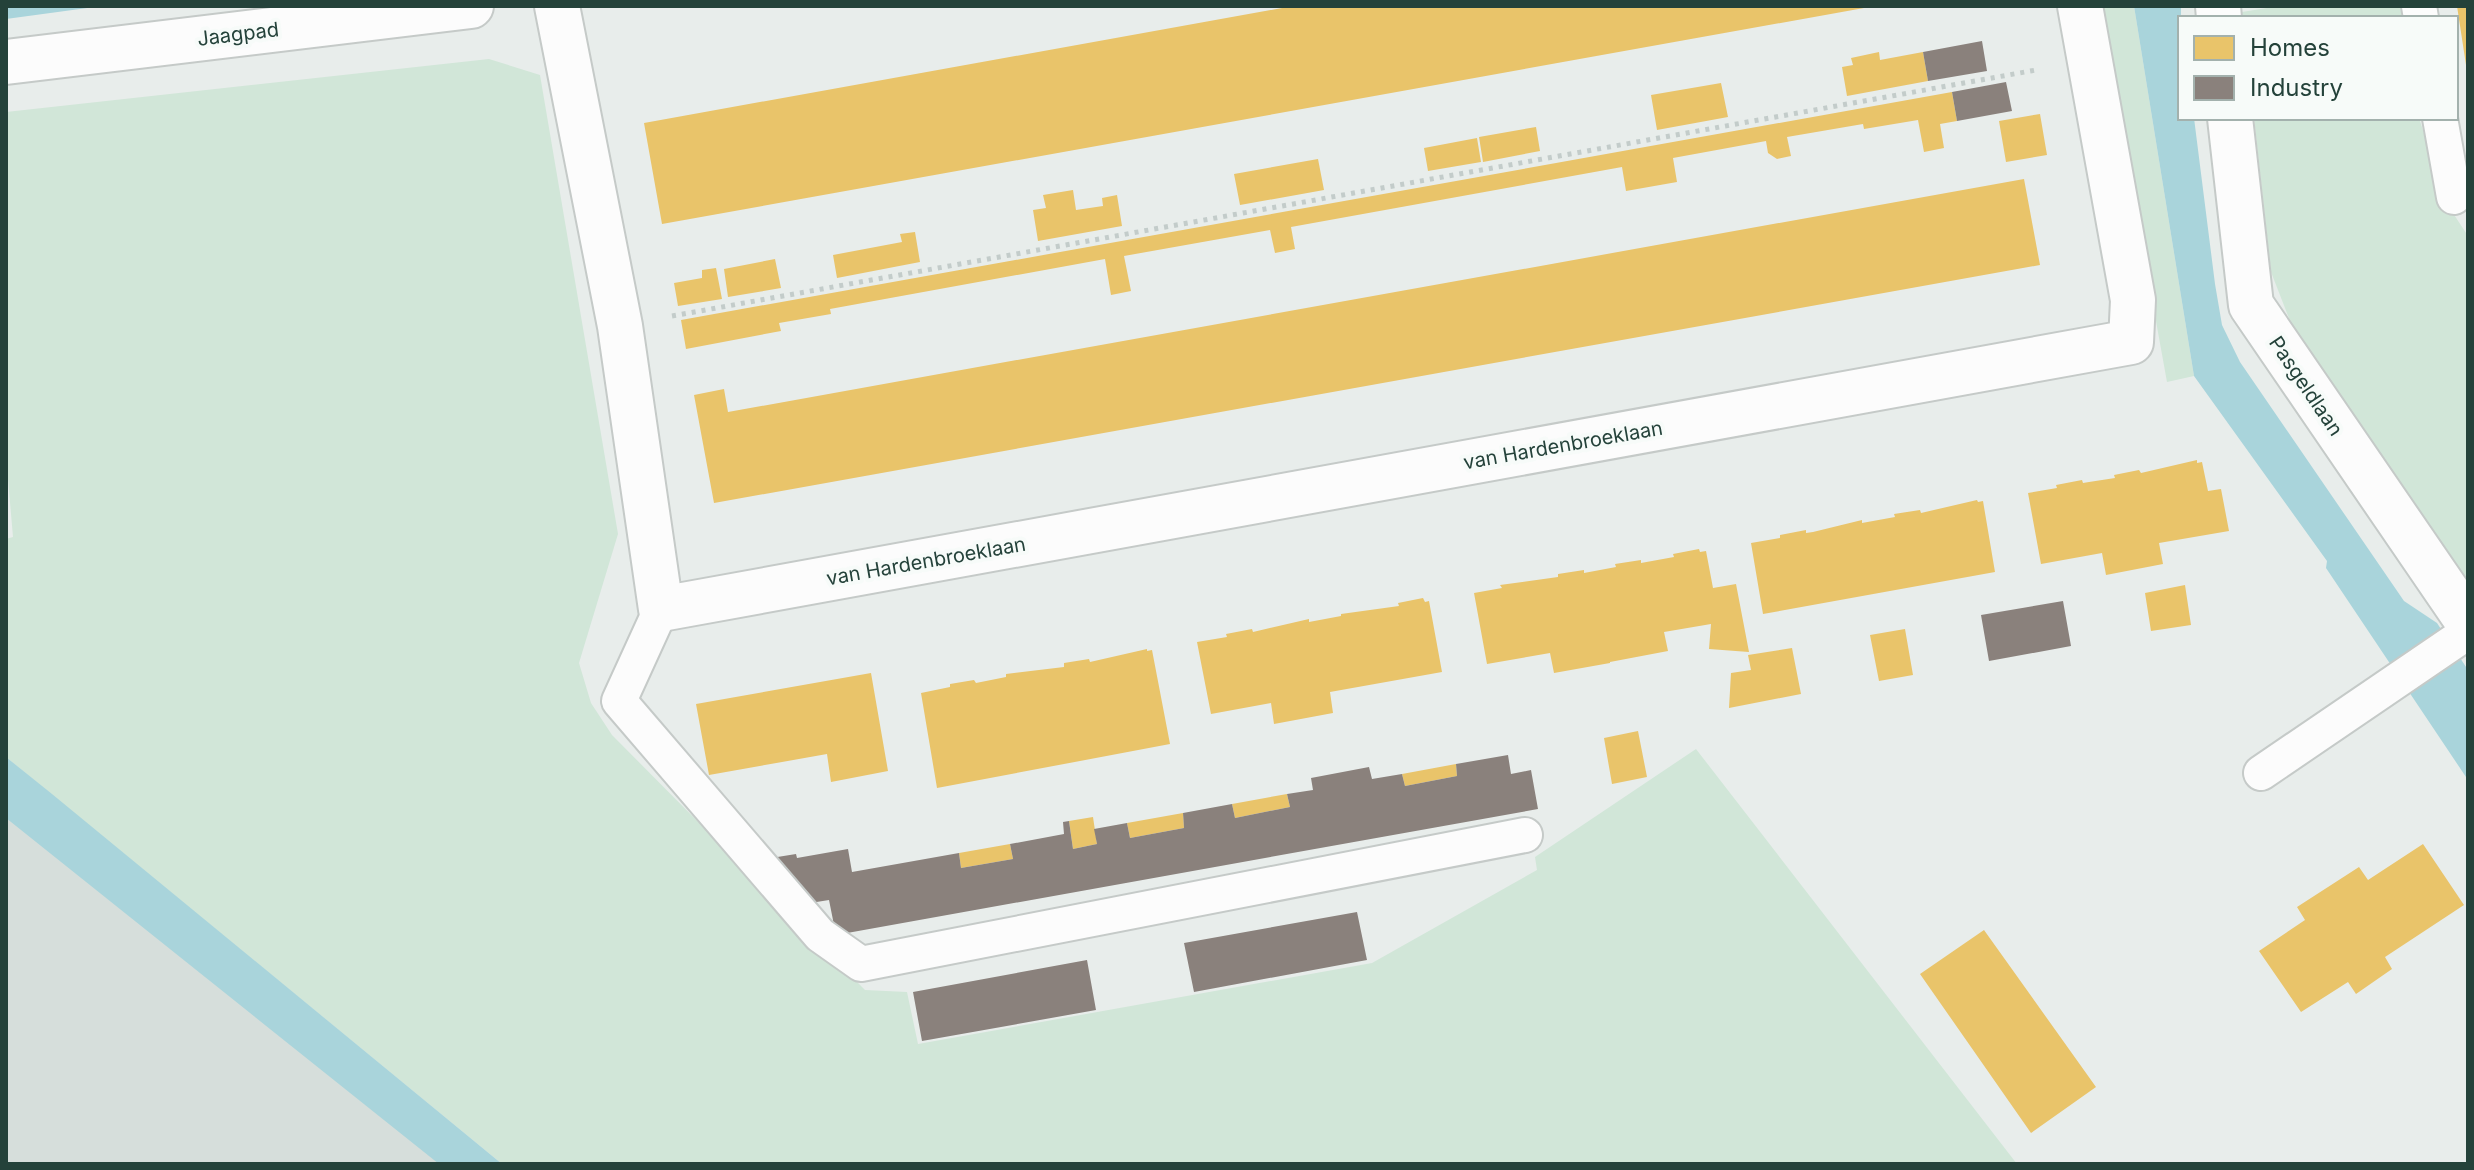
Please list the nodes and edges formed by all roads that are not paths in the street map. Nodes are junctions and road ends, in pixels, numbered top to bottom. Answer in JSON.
{"nodes":[{"id":1,"x":471,"y":6,"type":"edge"},
{"id":2,"x":557,"y":6,"type":"edge"},
{"id":3,"x":2080,"y":6,"type":"edge"},
{"id":4,"x":6,"y":62,"type":"edge"},
{"id":5,"x":2230,"y":120,"type":"edge"},
{"id":6,"x":2440,"y":120,"type":"edge"},
{"id":7,"x":2454,"y":197,"type":"dead end"},
{"id":8,"x":661,"y":609,"type":"junction"},
{"id":9,"x":2464,"y":631,"type":"edge"},
{"id":10,"x":2261,"y":773,"type":"dead end"},
{"id":11,"x":1525,"y":835,"type":"dead end"}],
"edges":[{"from":1,"to":4,"type":"street","name":"Jaagpad"},
{"from":2,"to":8,"type":"street"},
{"from":3,"to":8,"type":"street","name":"van Hardenbroeklaan"},
{"from":5,"to":9,"type":"street","name":"Pasgeldlaan"},
{"from":6,"to":7,"type":"lane"},
{"from":8,"to":11,"type":"lane"},
{"from":9,"to":10,"type":"lane"}]}
